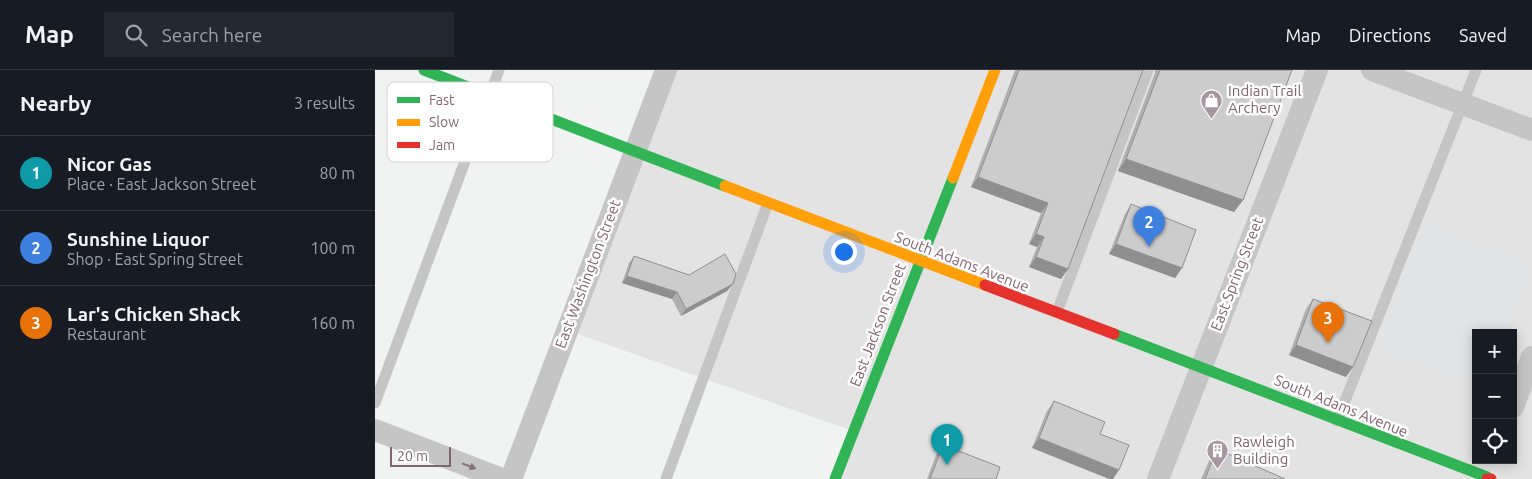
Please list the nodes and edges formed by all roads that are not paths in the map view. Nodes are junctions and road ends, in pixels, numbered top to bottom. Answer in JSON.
{"nodes":[{"id":1,"x":424,"y":70,"type":"edge"},
{"id":2,"x":499,"y":70,"type":"edge"},
{"id":3,"x":666,"y":70,"type":"edge"},
{"id":4,"x":995,"y":70,"type":"edge"},
{"id":5,"x":1148,"y":70,"type":"edge"},
{"id":6,"x":1317,"y":70,"type":"edge"},
{"id":7,"x":1372,"y":70,"type":"edge"},
{"id":8,"x":1476,"y":70,"type":"edge"},
{"id":9,"x":454,"y":82,"type":"edge"},
{"id":10,"x":494,"y":82,"type":"edge"},
{"id":11,"x":1463,"y":103,"type":"junction"},
{"id":12,"x":553,"y":120,"type":"edge"},
{"id":13,"x":1532,"y":130,"type":"edge"},
{"id":14,"x":634,"y":151,"type":"junction"},
{"id":15,"x":464,"y":162,"type":"edge"},
{"id":16,"x":768,"y":203,"type":"junction"},
{"id":17,"x":918,"y":261,"type":"junction"},
{"id":18,"x":1056,"y":313,"type":"junction"},
{"id":19,"x":1532,"y":357,"type":"edge"},
{"id":20,"x":1201,"y":367,"type":"junction"},
{"id":21,"x":1517,"y":396,"type":"edge"},
{"id":22,"x":375,"y":403,"type":"edge"},
{"id":23,"x":1337,"y":421,"type":"junction"},
{"id":24,"x":375,"y":430,"type":"edge"},
{"id":25,"x":1490,"y":474,"type":"edge"},
{"id":26,"x":502,"y":479,"type":"edge"},
{"id":27,"x":511,"y":479,"type":"edge"},
{"id":28,"x":667,"y":479,"type":"edge"},
{"id":29,"x":835,"y":479,"type":"edge"},
{"id":30,"x":1158,"y":479,"type":"edge"}],
"edges":[{"from":1,"to":9,"type":"street","name":"South Adams Avenue"},
{"from":2,"to":10,"type":"lane"},
{"from":3,"to":14,"type":"street","name":"East Washington Street"},
{"from":4,"to":17,"type":"street","name":"East Jackson Street"},
{"from":5,"to":18,"type":"lane"},
{"from":6,"to":20,"type":"street","name":"East Spring Street"},
{"from":7,"to":11,"type":"street"},
{"from":8,"to":11,"type":"lane"},
{"from":11,"to":13,"type":"street"},
{"from":11,"to":23,"type":"lane"},
{"from":12,"to":14,"type":"street","name":"South Adams Avenue"},
{"from":14,"to":16,"type":"street","name":"South Adams Avenue"},
{"from":14,"to":27,"type":"street","name":"East Washington Street"},
{"from":15,"to":22,"type":"lane"},
{"from":16,"to":17,"type":"street","name":"South Adams Avenue"},
{"from":16,"to":28,"type":"lane"},
{"from":17,"to":18,"type":"street","name":"South Adams Avenue"},
{"from":17,"to":29,"type":"street","name":"East Jackson Street"},
{"from":18,"to":20,"type":"street","name":"South Adams Avenue"},
{"from":19,"to":21,"type":"street"},
{"from":20,"to":23,"type":"street","name":"South Adams Avenue"},
{"from":20,"to":30,"type":"street","name":"East Spring Street"},
{"from":23,"to":25,"type":"street","name":"South Adams Avenue"},
{"from":24,"to":26,"type":"street","one_way":true}]}
